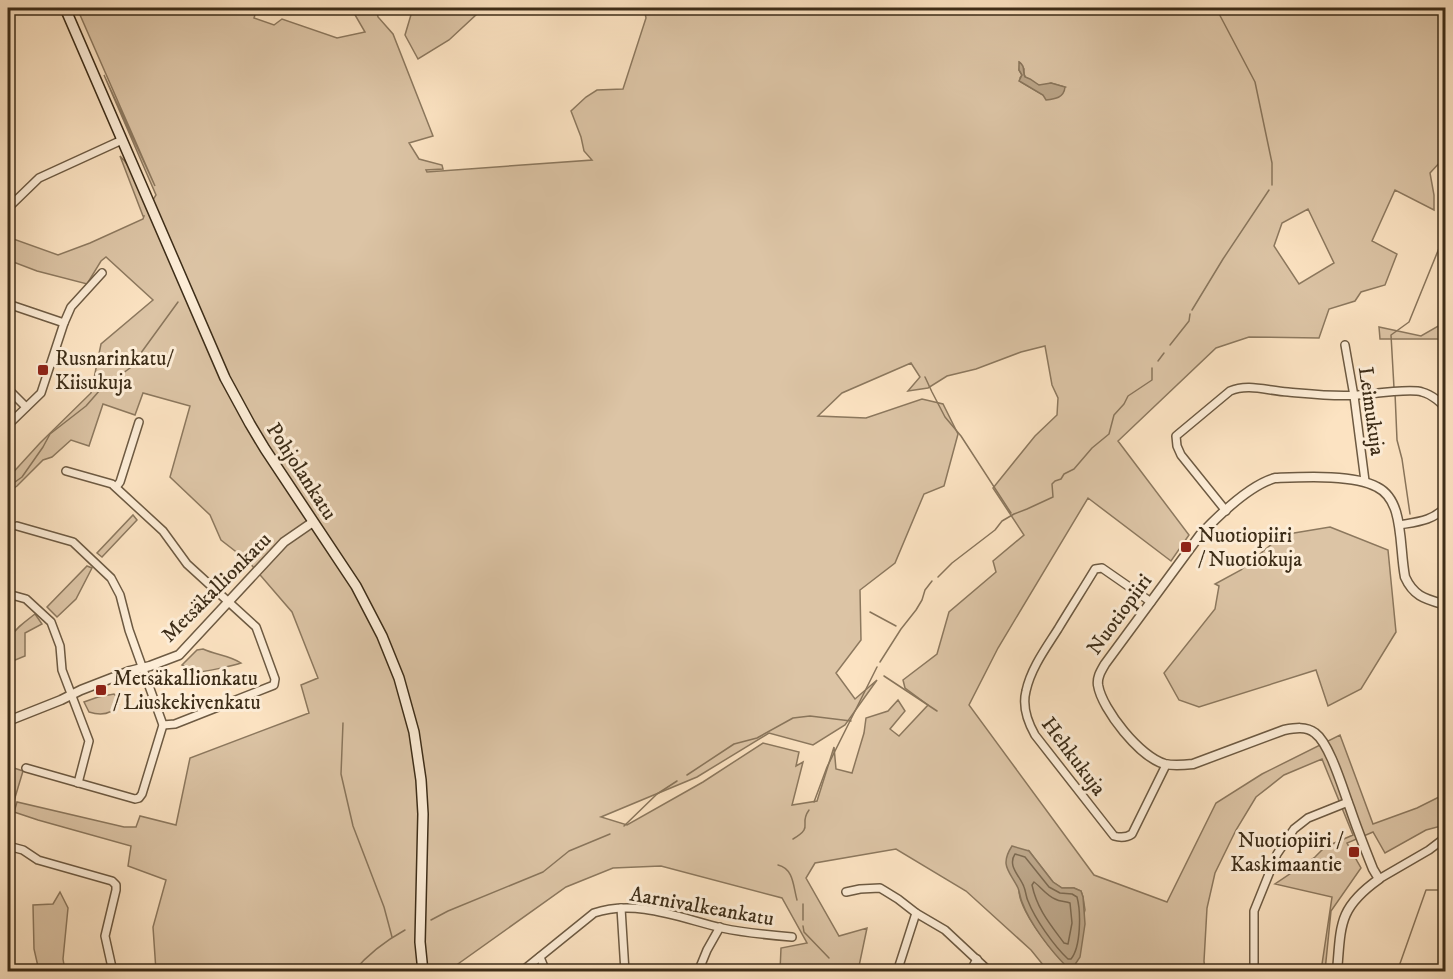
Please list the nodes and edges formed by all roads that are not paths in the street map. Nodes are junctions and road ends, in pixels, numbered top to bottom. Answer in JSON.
{"nodes":[{"id":1,"x":65,"y":8,"type":"edge"},
{"id":2,"x":122,"y":140,"type":"junction"},
{"id":3,"x":8,"y":208,"type":"edge"},
{"id":4,"x":102,"y":273,"type":"dead end"},
{"id":5,"x":8,"y":304,"type":"edge"},
{"id":6,"x":64,"y":323,"type":"junction"},
{"id":7,"x":1345,"y":345,"type":"dead end"},
{"id":8,"x":8,"y":389,"type":"edge"},
{"id":9,"x":1354,"y":396,"type":"junction"},
{"id":10,"x":26,"y":407,"type":"junction"},
{"id":11,"x":1446,"y":412,"type":"edge"},
{"id":12,"x":139,"y":422,"type":"dead end"},
{"id":13,"x":8,"y":425,"type":"edge"},
{"id":14,"x":66,"y":471,"type":"dead end"},
{"id":15,"x":1365,"y":481,"type":"junction"},
{"id":16,"x":116,"y":487,"type":"junction"},
{"id":17,"x":1446,"y":506,"type":"edge"},
{"id":18,"x":1226,"y":511,"type":"junction"},
{"id":19,"x":313,"y":522,"type":"junction"},
{"id":20,"x":1399,"y":525,"type":"junction"},
{"id":21,"x":17,"y":526,"type":"dead end"},
{"id":22,"x":8,"y":594,"type":"edge"},
{"id":23,"x":228,"y":602,"type":"junction"},
{"id":24,"x":1151,"y":603,"type":"junction"},
{"id":25,"x":1446,"y":605,"type":"edge"},
{"id":26,"x":142,"y":667,"type":"junction"},
{"id":27,"x":71,"y":695,"type":"junction"},
{"id":28,"x":8,"y":720,"type":"edge"},
{"id":29,"x":163,"y":724,"type":"junction"},
{"id":30,"x":1166,"y":765,"type":"junction"},
{"id":31,"x":26,"y":768,"type":"dead end"},
{"id":32,"x":78,"y":783,"type":"junction"},
{"id":33,"x":1347,"y":802,"type":"junction"},
{"id":34,"x":1446,"y":837,"type":"edge"},
{"id":35,"x":8,"y":846,"type":"edge"},
{"id":36,"x":1379,"y":879,"type":"junction"},
{"id":37,"x":846,"y":892,"type":"dead end"},
{"id":38,"x":621,"y":908,"type":"junction"},
{"id":39,"x":916,"y":914,"type":"junction"},
{"id":40,"x":720,"y":927,"type":"junction"},
{"id":41,"x":792,"y":937,"type":"dead end"},
{"id":42,"x":540,"y":957,"type":"junction"},
{"id":43,"x":977,"y":959,"type":"junction"},
{"id":44,"x":113,"y":972,"type":"edge"},
{"id":45,"x":423,"y":972,"type":"edge"},
{"id":46,"x":521,"y":972,"type":"edge"},
{"id":47,"x":546,"y":972,"type":"edge"},
{"id":48,"x":625,"y":972,"type":"edge"},
{"id":49,"x":698,"y":972,"type":"edge"},
{"id":50,"x":897,"y":972,"type":"edge"},
{"id":51,"x":970,"y":972,"type":"edge"},
{"id":52,"x":990,"y":972,"type":"edge"},
{"id":53,"x":1254,"y":972,"type":"edge"},
{"id":54,"x":1337,"y":972,"type":"edge"}],
"edges":[{"from":1,"to":2,"type":"main road","name":"Pohjolankatu"},
{"from":2,"to":3,"type":"street"},
{"from":2,"to":19,"type":"main road","name":"Pohjolankatu"},
{"from":4,"to":6,"type":"street"},
{"from":5,"to":6,"type":"street"},
{"from":6,"to":10,"type":"street"},
{"from":7,"to":9,"type":"street","name":"Leimukuja"},
{"from":8,"to":10,"type":"street"},
{"from":9,"to":11,"type":"street"},
{"from":9,"to":15,"type":"street","name":"Leimukuja"},
{"from":9,"to":18,"type":"street"},
{"from":10,"to":13,"type":"street"},
{"from":12,"to":16,"type":"street"},
{"from":14,"to":16,"type":"street"},
{"from":15,"to":18,"type":"street","name":"Nuotiopiiri"},
{"from":15,"to":20,"type":"street","name":"Nuotiopiiri"},
{"from":16,"to":23,"type":"street"},
{"from":17,"to":20,"type":"street"},
{"from":18,"to":24,"type":"street","name":"Nuotiopiiri"},
{"from":19,"to":23,"type":"street","name":"Metsäkallionkatu"},
{"from":19,"to":45,"type":"main road","name":"Pohjolankatu"},
{"from":20,"to":25,"type":"street","name":"Nuotiopiiri"},
{"from":21,"to":26,"type":"street"},
{"from":22,"to":27,"type":"street"},
{"from":23,"to":26,"type":"street","name":"Metsäkallionkatu"},
{"from":23,"to":29,"type":"street"},
{"from":24,"to":30,"type":"street","name":"Nuotiopiiri"},
{"from":24,"to":30,"type":"street","name":"Hehkukuja"},
{"from":26,"to":27,"type":"street","name":"Metsäkallionkatu"},
{"from":26,"to":29,"type":"street"},
{"from":27,"to":28,"type":"street","name":"Metsäkallionkatu"},
{"from":27,"to":32,"type":"street"},
{"from":29,"to":32,"type":"street"},
{"from":30,"to":33,"type":"street"},
{"from":31,"to":32,"type":"street"},
{"from":33,"to":36,"type":"street"},
{"from":33,"to":53,"type":"street"},
{"from":34,"to":36,"type":"street"},
{"from":35,"to":44,"type":"street"},
{"from":36,"to":54,"type":"street"},
{"from":37,"to":39,"type":"street"},
{"from":38,"to":40,"type":"street","name":"Aarnivalkeankatu"},
{"from":38,"to":42,"type":"street","name":"Aarnivalkeankatu"},
{"from":38,"to":48,"type":"street"},
{"from":39,"to":43,"type":"street"},
{"from":39,"to":50,"type":"street"},
{"from":40,"to":41,"type":"street","name":"Aarnivalkeankatu"},
{"from":40,"to":49,"type":"street"},
{"from":42,"to":46,"type":"street","name":"Aarnivalkeankatu"},
{"from":42,"to":47,"type":"street"},
{"from":43,"to":51,"type":"street"},
{"from":43,"to":52,"type":"street"}]}
